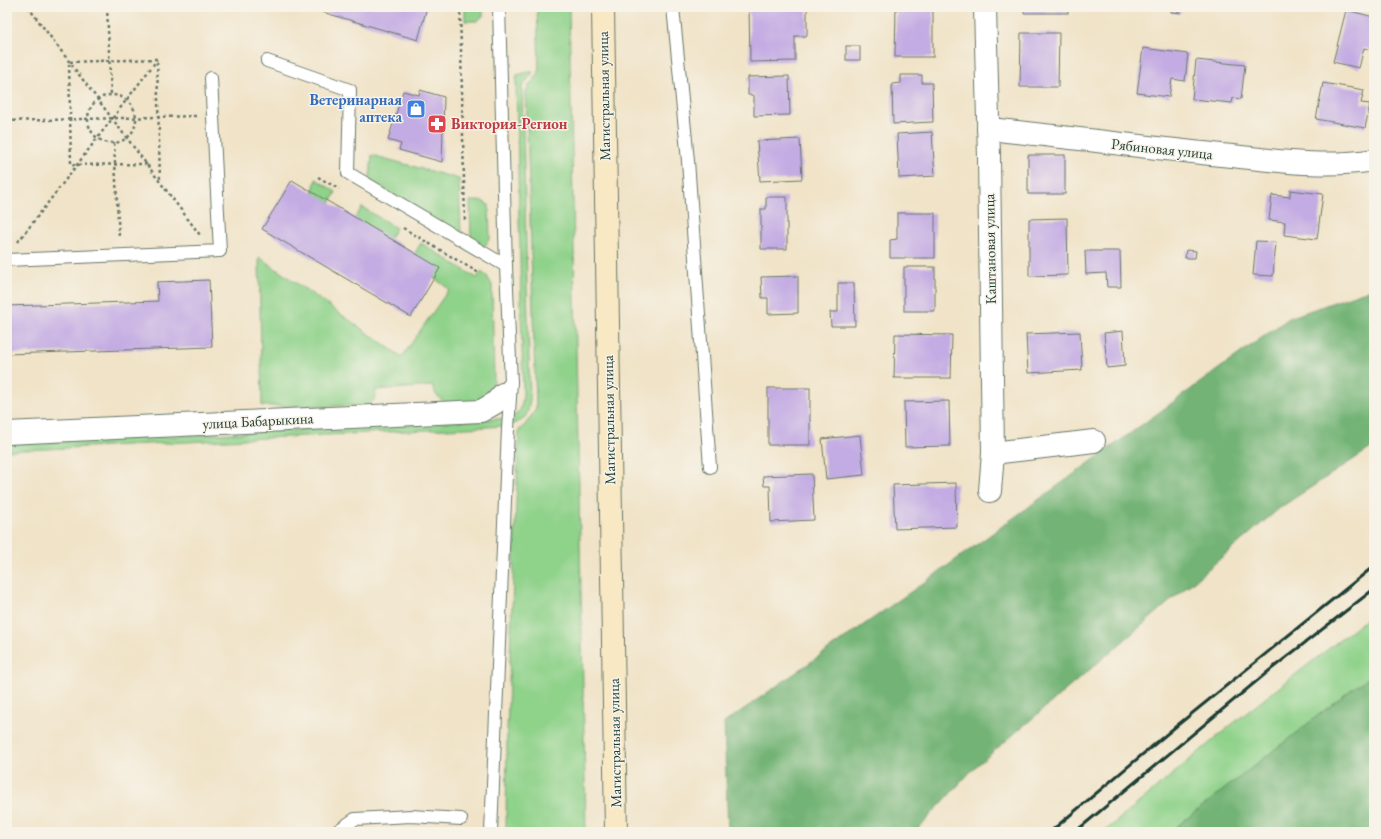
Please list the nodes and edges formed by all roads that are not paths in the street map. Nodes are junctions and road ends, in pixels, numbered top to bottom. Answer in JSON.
{"nodes":[{"id":1,"x":499,"y":7,"type":"edge"},
{"id":2,"x":603,"y":7,"type":"edge"},
{"id":3,"x":673,"y":7,"type":"edge"},
{"id":4,"x":984,"y":7,"type":"edge"},
{"id":5,"x":268,"y":61,"type":"dead end"},
{"id":6,"x":211,"y":78,"type":"dead end"},
{"id":7,"x":988,"y":129,"type":"junction"},
{"id":8,"x":1374,"y":160,"type":"edge"},
{"id":9,"x":7,"y":260,"type":"edge"},
{"id":10,"x":506,"y":266,"type":"junction"},
{"id":11,"x":507,"y":388,"type":"junction"},
{"id":12,"x":7,"y":433,"type":"edge"},
{"id":13,"x":1094,"y":441,"type":"dead end"},
{"id":14,"x":993,"y":453,"type":"junction"},
{"id":15,"x":710,"y":467,"type":"dead end"},
{"id":16,"x":990,"y":491,"type":"dead end"},
{"id":17,"x":461,"y":819,"type":"dead end"},
{"id":18,"x":336,"y":832,"type":"edge"},
{"id":19,"x":492,"y":832,"type":"edge"},
{"id":20,"x":616,"y":832,"type":"edge"}],
"edges":[{"from":1,"to":10,"type":"lane"},
{"from":2,"to":20,"type":"main road","name":"Магистральная улица"},
{"from":3,"to":15,"type":"lane"},
{"from":4,"to":7,"type":"street","name":"Каштановая улица"},
{"from":5,"to":10,"type":"lane"},
{"from":6,"to":9,"type":"lane"},
{"from":7,"to":8,"type":"street","name":"Рябиновая улица"},
{"from":7,"to":14,"type":"street","name":"Каштановая улица"},
{"from":10,"to":11,"type":"lane"},
{"from":11,"to":12,"type":"street","name":"улица Бабарыкина"},
{"from":11,"to":19,"type":"lane"},
{"from":13,"to":14,"type":"street"},
{"from":14,"to":16,"type":"street","name":"Каштановая улица"},
{"from":17,"to":18,"type":"lane"}]}
